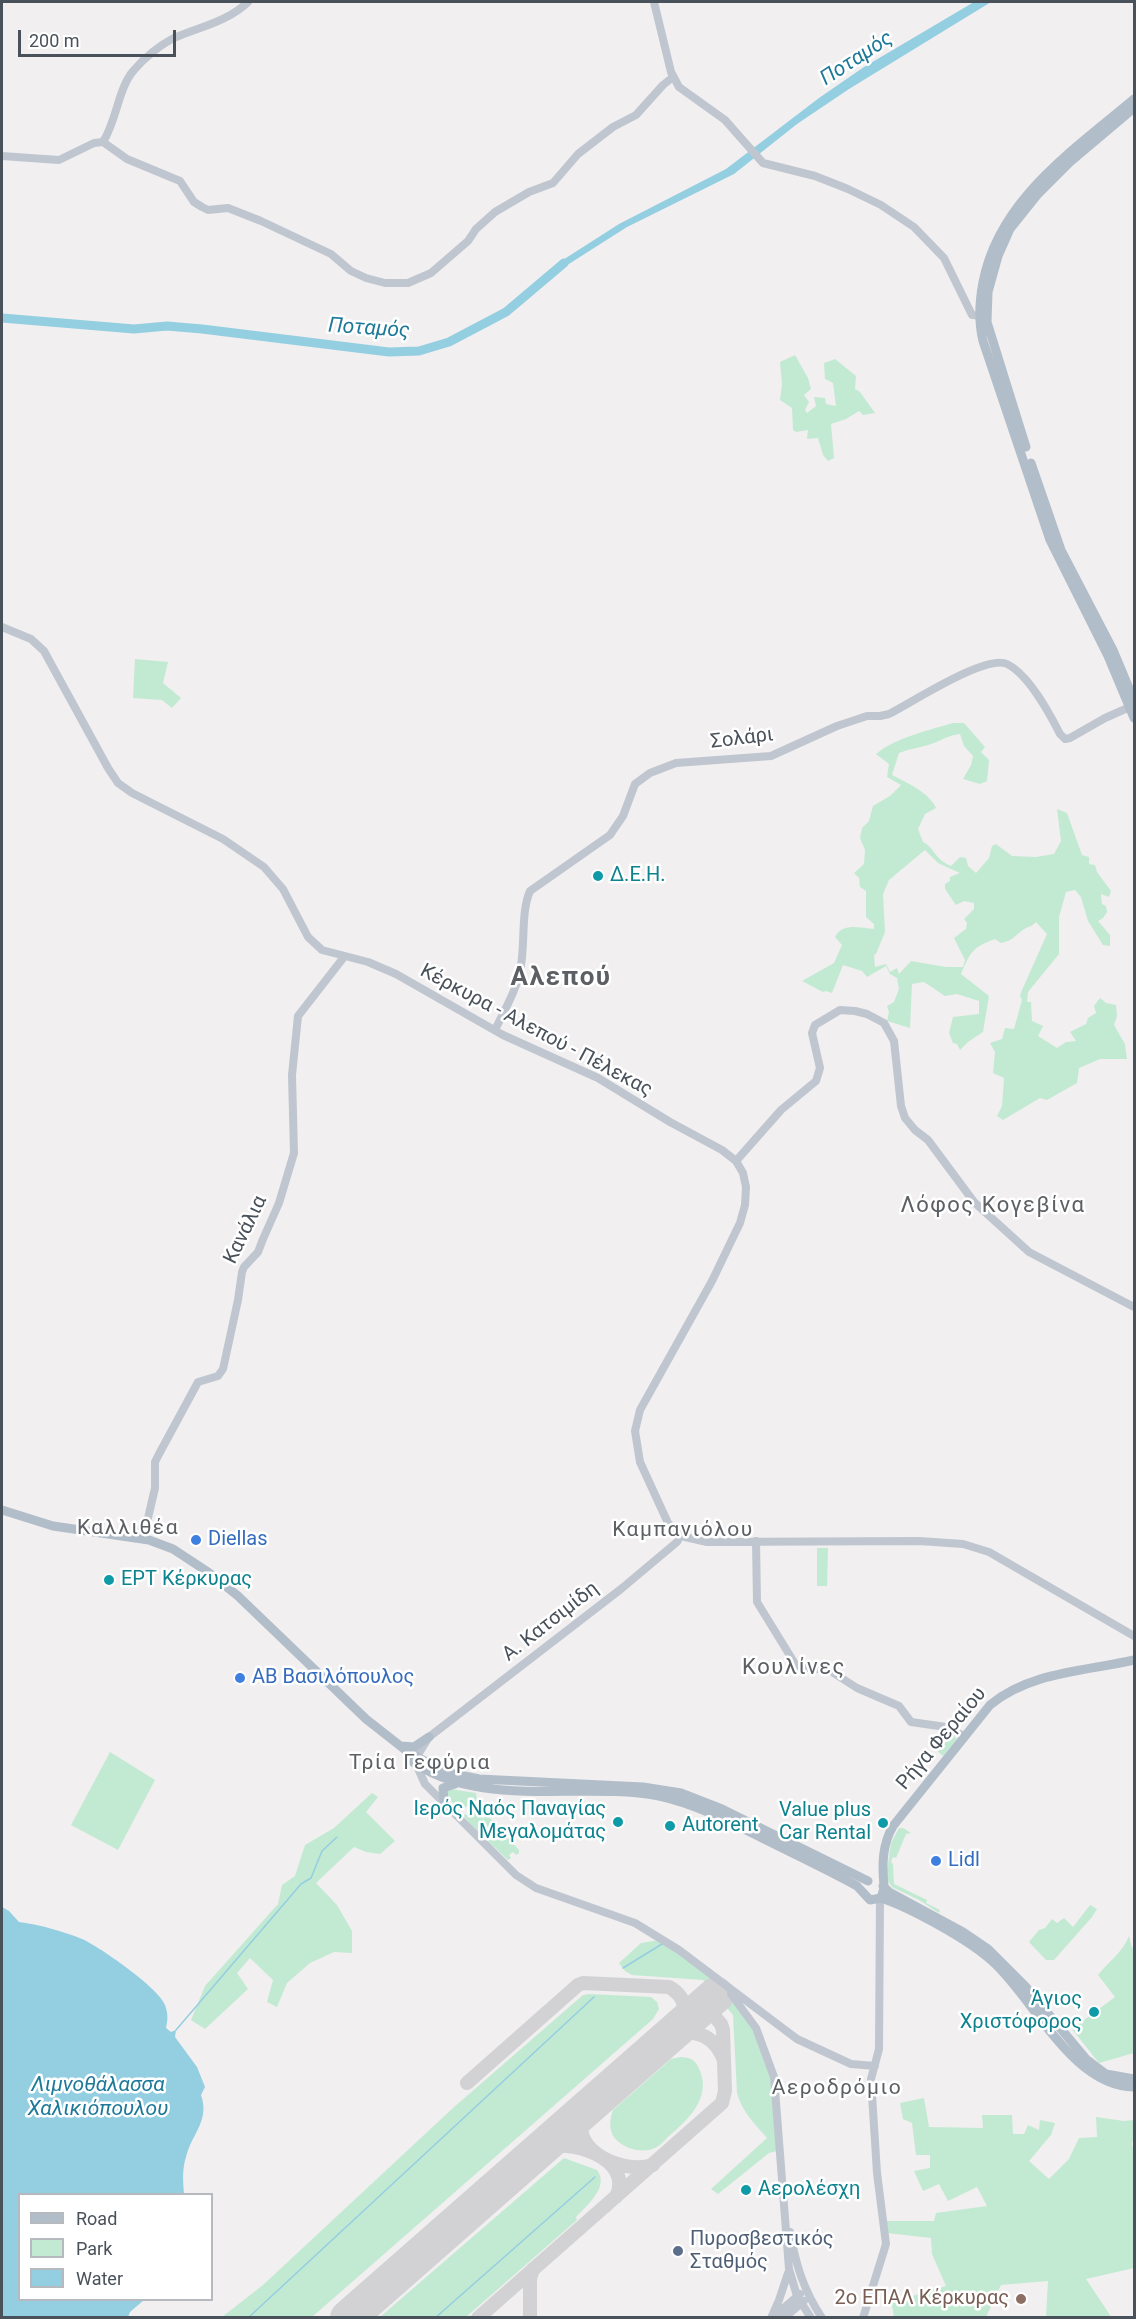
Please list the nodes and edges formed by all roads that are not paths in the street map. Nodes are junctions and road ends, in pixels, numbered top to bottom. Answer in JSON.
{"nodes":[{"id":1,"x":248,"y":2,"type":"edge"},
{"id":2,"x":654,"y":2,"type":"edge"},
{"id":3,"x":673,"y":77,"type":"junction"},
{"id":4,"x":1134,"y":99,"type":"edge"},
{"id":5,"x":1134,"y":108,"type":"edge"},
{"id":6,"x":103,"y":142,"type":"junction"},
{"id":7,"x":2,"y":156,"type":"edge"},
{"id":8,"x":982,"y":314,"type":"junction"},
{"id":9,"x":2,"y":627,"type":"edge"},
{"id":10,"x":1133,"y":705,"type":"edge"},
{"id":11,"x":1134,"y":718,"type":"edge"},
{"id":12,"x":344,"y":957,"type":"junction"},
{"id":13,"x":495,"y":1030,"type":"junction"},
{"id":14,"x":736,"y":1161,"type":"junction"},
{"id":15,"x":1134,"y":1307,"type":"edge"},
{"id":16,"x":2,"y":1510,"type":"edge"},
{"id":17,"x":681,"y":1535,"type":"junction"},
{"id":18,"x":135,"y":1538,"type":"junction"},
{"id":19,"x":756,"y":1541,"type":"junction"},
{"id":20,"x":1134,"y":1636,"type":"edge"},
{"id":21,"x":1134,"y":1660,"type":"edge"},
{"id":22,"x":366,"y":1719,"type":"junction"},
{"id":23,"x":438,"y":1731,"type":"junction"},
{"id":24,"x":964,"y":1736,"type":"junction"},
{"id":25,"x":429,"y":1737,"type":"junction"},
{"id":26,"x":398,"y":1745,"type":"junction"},
{"id":27,"x":423,"y":1763,"type":"junction"},
{"id":28,"x":461,"y":1784,"type":"junction"},
{"id":29,"x":447,"y":1805,"type":"junction"},
{"id":30,"x":882,"y":1863,"type":"junction"},
{"id":31,"x":871,"y":1881,"type":"junction"},
{"id":32,"x":884,"y":1887,"type":"junction"},
{"id":33,"x":874,"y":1898,"type":"junction"},
{"id":34,"x":713,"y":1975,"type":"junction"},
{"id":35,"x":751,"y":2005,"type":"junction"},
{"id":36,"x":771,"y":2020,"type":"junction"},
{"id":37,"x":758,"y":2032,"type":"junction"},
{"id":38,"x":875,"y":2066,"type":"junction"},
{"id":39,"x":1134,"y":2079,"type":"edge"},
{"id":40,"x":1134,"y":2087,"type":"edge"},
{"id":41,"x":785,"y":2205,"type":"junction"},
{"id":42,"x":789,"y":2269,"type":"junction"},
{"id":43,"x":807,"y":2294,"type":"junction"},
{"id":44,"x":799,"y":2300,"type":"junction"},
{"id":45,"x":772,"y":2318,"type":"edge"},
{"id":46,"x":784,"y":2318,"type":"edge"},
{"id":47,"x":811,"y":2318,"type":"edge"},
{"id":48,"x":822,"y":2318,"type":"edge"},
{"id":49,"x":863,"y":2318,"type":"edge"}],
"edges":[{"from":1,"to":6,"type":"main road"},
{"from":2,"to":3,"type":"main road"},
{"from":3,"to":6,"type":"main road"},
{"from":3,"to":8,"type":"main road"},
{"from":4,"to":8,"type":"main road"},
{"from":5,"to":8,"type":"main road"},
{"from":6,"to":7,"type":"main road"},
{"from":8,"to":10,"type":"main road"},
{"from":9,"to":12,"type":"main road","name":"Κέρκυρα - Αλεπού - Πέλεκας"},
{"from":10,"to":11,"type":"main road"},
{"from":10,"to":13,"type":"main road","name":"Σολάρι"},
{"from":12,"to":13,"type":"main road","name":"Κέρκυρα - Αλεπού - Πέλεκας"},
{"from":12,"to":18,"type":"main road","name":"Κανάλια"},
{"from":13,"to":14,"type":"main road","name":"Κέρκυρα - Αλεπού - Πέλεκας"},
{"from":14,"to":15,"type":"main road"},
{"from":14,"to":17,"type":"main road"},
{"from":16,"to":18,"type":"main road"},
{"from":17,"to":19,"type":"main road"},
{"from":17,"to":23,"type":"main road","name":"Α. Κατσιμίδη"},
{"from":18,"to":22,"type":"main road"},
{"from":19,"to":20,"type":"main road"},
{"from":19,"to":24,"type":"main road"},
{"from":21,"to":24,"type":"main road","name":"Ρήγα Φεραίου"},
{"from":22,"to":26,"type":"main road"},
{"from":22,"to":27,"type":"main road"},
{"from":23,"to":25,"type":"main road","name":"Α. Κατσιμίδη"},
{"from":23,"to":27,"type":"main road","name":"Α. Κατσιμίδη"},
{"from":24,"to":30,"type":"main road","name":"Ρήγα Φεραίου"},
{"from":25,"to":26,"type":"main road"},
{"from":25,"to":27,"type":"main road","name":"Α. Κατσιμίδη"},
{"from":26,"to":27,"type":"main road"},
{"from":27,"to":28,"type":"main road"},
{"from":27,"to":29,"type":"main road"},
{"from":27,"to":31,"type":"main road"},
{"from":28,"to":29,"type":"main road"},
{"from":28,"to":33,"type":"main road"},
{"from":29,"to":34,"type":"main road"},
{"from":30,"to":31,"type":"main road","name":"Ρήγα Φεραίου"},
{"from":30,"to":32,"type":"main road","name":"Ρήγα Φεραίου"},
{"from":31,"to":32,"type":"main road"},
{"from":31,"to":33,"type":"main road","name":"Ρήγα Φεραίου"},
{"from":32,"to":33,"type":"main road"},
{"from":32,"to":39,"type":"main road"},
{"from":33,"to":38,"type":"main road"},
{"from":33,"to":40,"type":"main road"},
{"from":34,"to":35,"type":"main road"},
{"from":34,"to":37,"type":"main road"},
{"from":35,"to":36,"type":"main road"},
{"from":35,"to":37,"type":"main road"},
{"from":36,"to":37,"type":"main road"},
{"from":36,"to":38,"type":"main road"},
{"from":37,"to":41,"type":"main road"},
{"from":38,"to":49,"type":"main road"},
{"from":41,"to":42,"type":"main road"},
{"from":41,"to":43,"type":"main road"},
{"from":42,"to":44,"type":"main road"},
{"from":42,"to":45,"type":"main road"},
{"from":43,"to":44,"type":"main road"},
{"from":43,"to":48,"type":"main road"},
{"from":44,"to":45,"type":"main road"},
{"from":44,"to":46,"type":"main road"},
{"from":44,"to":47,"type":"main road"}]}
